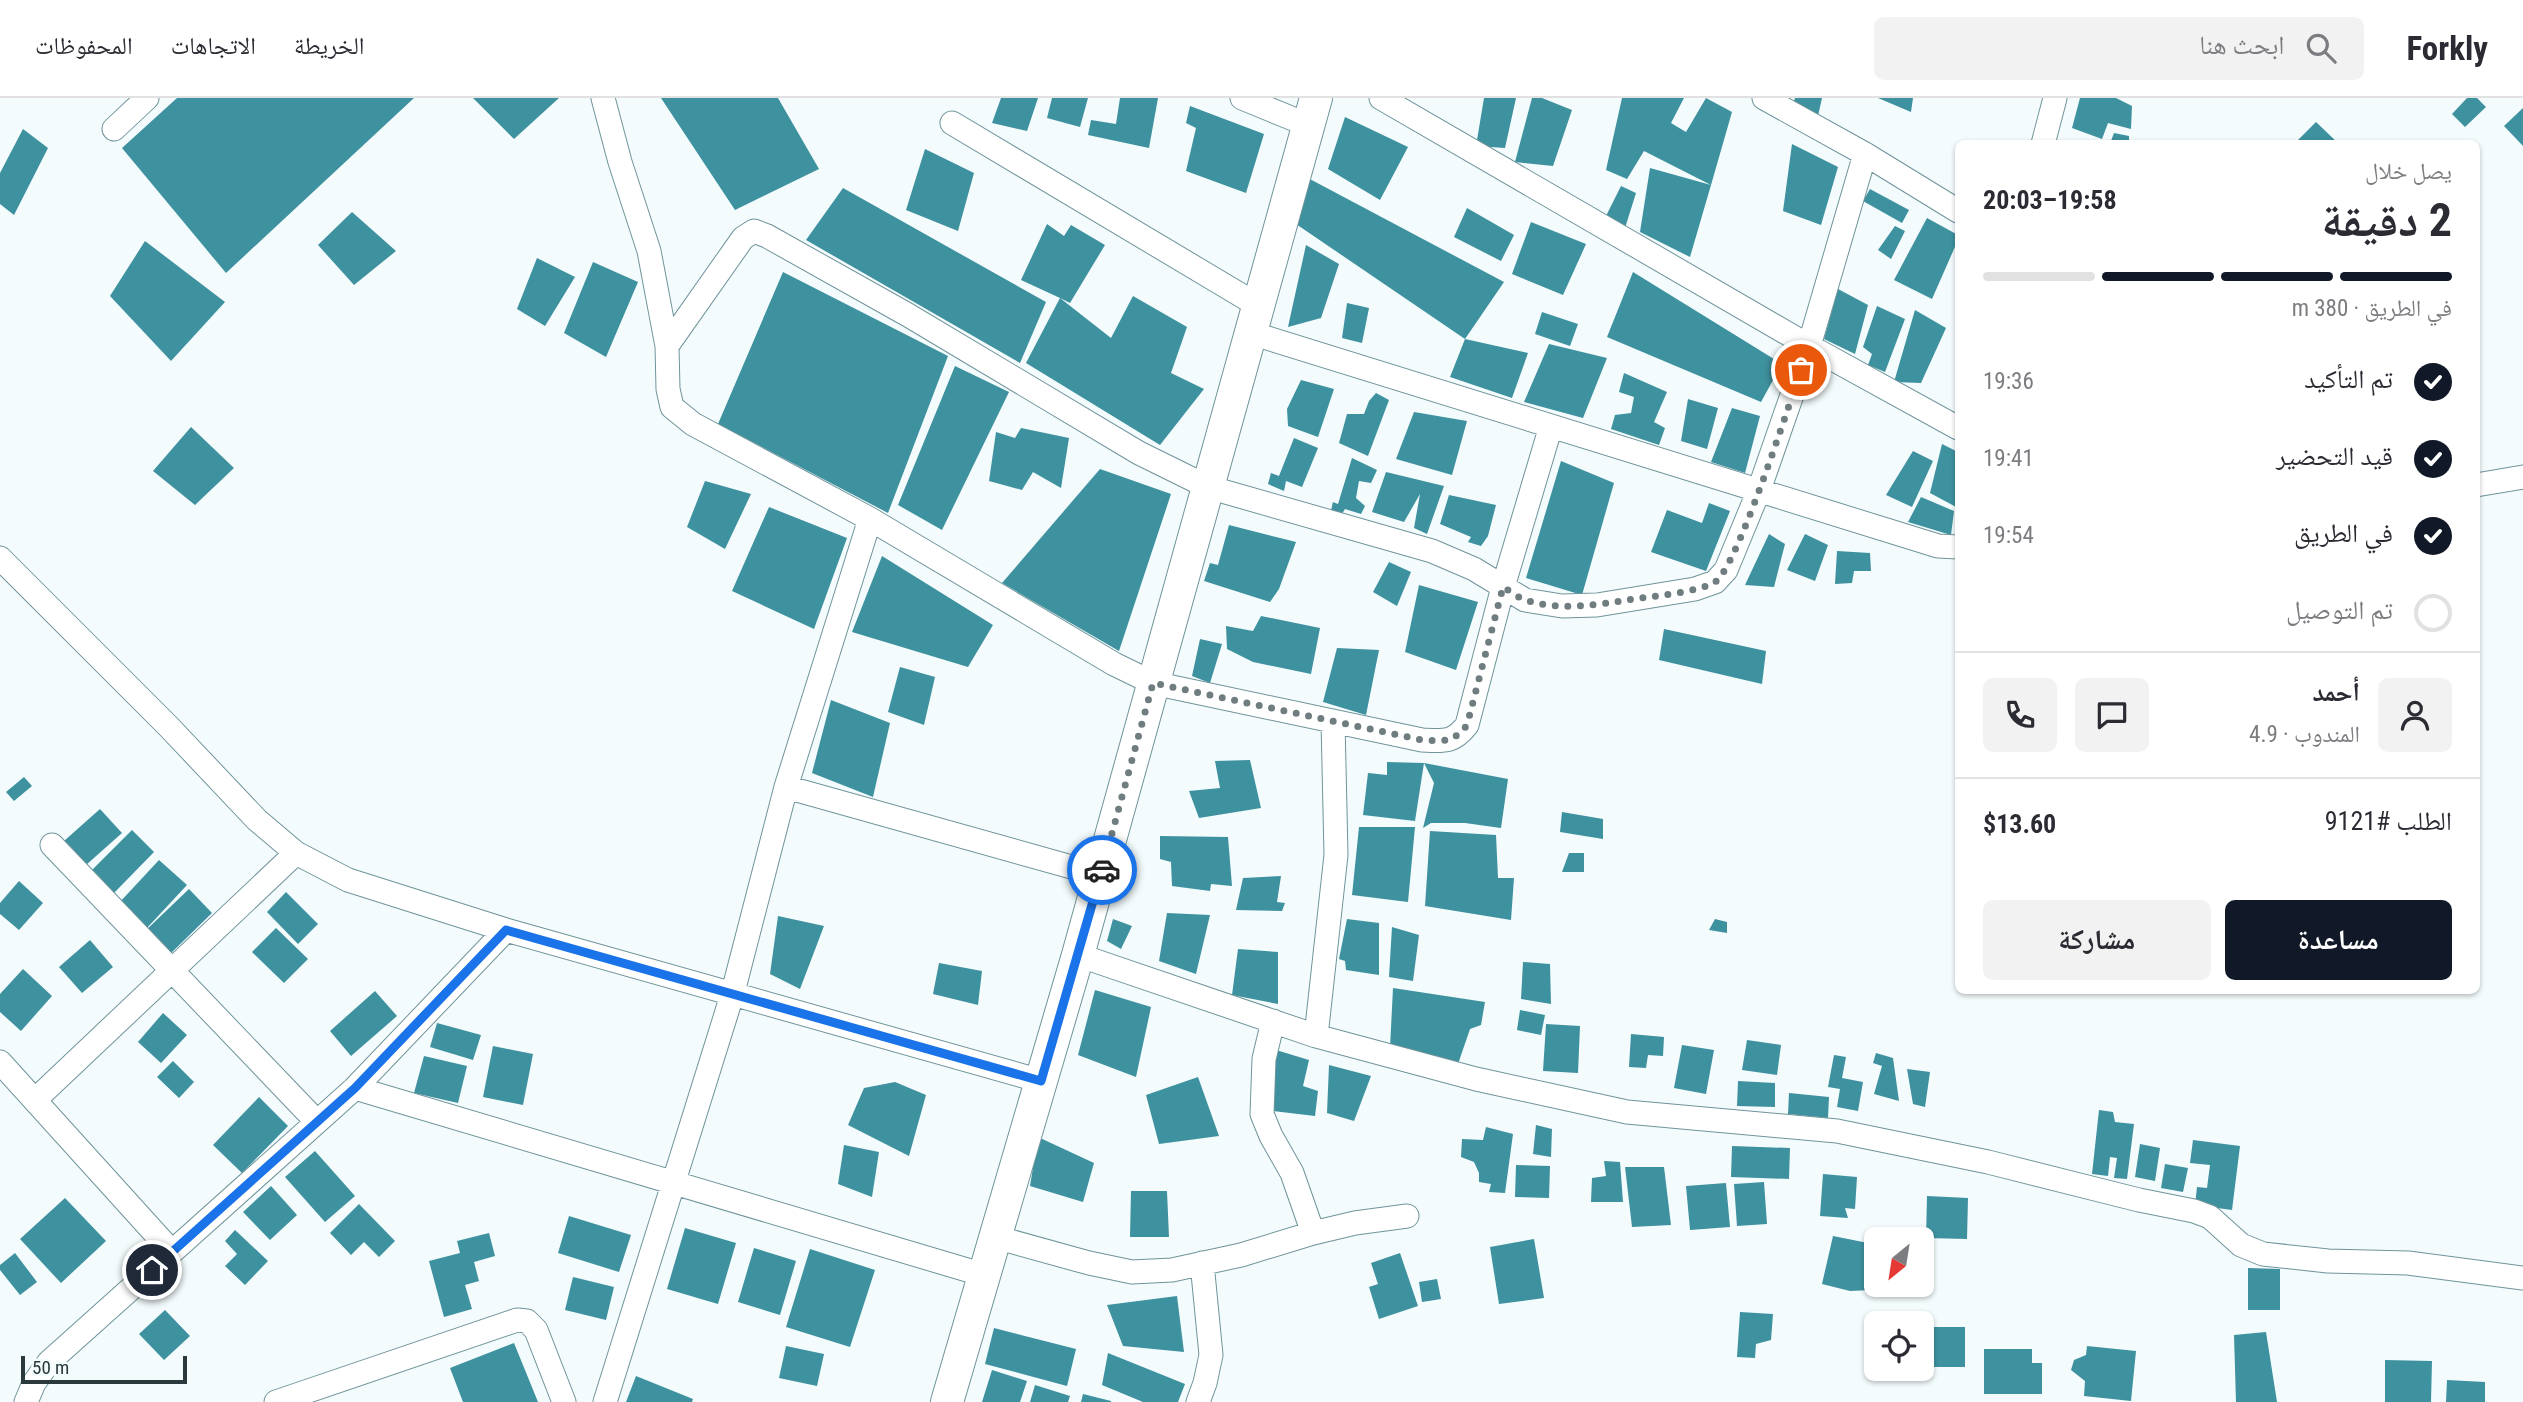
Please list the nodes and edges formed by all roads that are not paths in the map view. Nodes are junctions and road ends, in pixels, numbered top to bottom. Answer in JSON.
{"nodes":[{"id":1,"x":147,"y":98,"type":"edge"},
{"id":2,"x":603,"y":98,"type":"edge"},
{"id":3,"x":1242,"y":98,"type":"edge"},
{"id":4,"x":1381,"y":98,"type":"edge"},
{"id":5,"x":1764,"y":98,"type":"edge"},
{"id":6,"x":2055,"y":98,"type":"edge"},
{"id":7,"x":1312,"y":111,"type":"edge"},
{"id":8,"x":952,"y":123,"type":"dead end"},
{"id":9,"x":114,"y":129,"type":"dead end"},
{"id":10,"x":2044,"y":140,"type":"edge"},
{"id":11,"x":1865,"y":154,"type":"junction"},
{"id":12,"x":1955,"y":209,"type":"edge"},
{"id":13,"x":1255,"y":319,"type":"junction"},
{"id":14,"x":667,"y":346,"type":"junction"},
{"id":15,"x":1809,"y":346,"type":"junction"},
{"id":16,"x":1551,"y":426,"type":"junction"},
{"id":17,"x":1955,"y":426,"type":"edge"},
{"id":18,"x":2523,"y":477,"type":"edge"},
{"id":19,"x":2480,"y":484,"type":"edge"},
{"id":20,"x":1208,"y":487,"type":"junction"},
{"id":21,"x":1759,"y":490,"type":"junction"},
{"id":22,"x":870,"y":519,"type":"junction"},
{"id":23,"x":1955,"y":547,"type":"edge"},
{"id":24,"x":0,"y":558,"type":"edge"},
{"id":25,"x":1503,"y":587,"type":"junction"},
{"id":26,"x":1153,"y":683,"type":"junction"},
{"id":27,"x":1333,"y":721,"type":"junction"},
{"id":28,"x":786,"y":788,"type":"junction"},
{"id":29,"x":52,"y":845,"type":"dead end"},
{"id":30,"x":296,"y":853,"type":"junction"},
{"id":31,"x":1100,"y":875,"type":"junction"},
{"id":32,"x":506,"y":930,"type":"junction"},
{"id":33,"x":1078,"y":955,"type":"junction"},
{"id":34,"x":171,"y":971,"type":"junction"},
{"id":35,"x":733,"y":992,"type":"junction"},
{"id":36,"x":1273,"y":1021,"type":"junction"},
{"id":37,"x":1316,"y":1036,"type":"junction"},
{"id":38,"x":0,"y":1062,"type":"edge"},
{"id":39,"x":1041,"y":1081,"type":"junction"},
{"id":40,"x":355,"y":1088,"type":"junction"},
{"id":41,"x":35,"y":1100,"type":"junction"},
{"id":42,"x":317,"y":1122,"type":"junction"},
{"id":43,"x":672,"y":1181,"type":"junction"},
{"id":44,"x":1407,"y":1216,"type":"dead end"},
{"id":45,"x":1312,"y":1233,"type":"junction"},
{"id":46,"x":995,"y":1237,"type":"junction"},
{"id":47,"x":172,"y":1252,"type":"junction"},
{"id":48,"x":1202,"y":1264,"type":"junction"},
{"id":49,"x":984,"y":1275,"type":"junction"},
{"id":50,"x":2523,"y":1278,"type":"edge"},
{"id":51,"x":26,"y":1402,"type":"edge"},
{"id":52,"x":276,"y":1402,"type":"edge"},
{"id":53,"x":564,"y":1402,"type":"edge"},
{"id":54,"x":605,"y":1402,"type":"edge"},
{"id":55,"x":947,"y":1402,"type":"edge"},
{"id":56,"x":1198,"y":1402,"type":"edge"}],
"edges":[{"from":1,"to":9,"type":"street"},
{"from":2,"to":14,"type":"street"},
{"from":3,"to":7,"type":"street"},
{"from":4,"to":15,"type":"street"},
{"from":5,"to":11,"type":"street"},
{"from":6,"to":10,"type":"street"},
{"from":7,"to":13,"type":"street"},
{"from":8,"to":13,"type":"street"},
{"from":11,"to":12,"type":"street"},
{"from":11,"to":15,"type":"street"},
{"from":13,"to":16,"type":"street"},
{"from":13,"to":20,"type":"street"},
{"from":14,"to":20,"type":"street"},
{"from":14,"to":22,"type":"street"},
{"from":15,"to":17,"type":"street"},
{"from":15,"to":21,"type":"street"},
{"from":16,"to":21,"type":"street"},
{"from":16,"to":25,"type":"street"},
{"from":18,"to":19,"type":"street"},
{"from":20,"to":25,"type":"street"},
{"from":20,"to":26,"type":"street"},
{"from":21,"to":23,"type":"street"},
{"from":21,"to":25,"type":"street"},
{"from":22,"to":26,"type":"street"},
{"from":22,"to":28,"type":"street"},
{"from":24,"to":30,"type":"street"},
{"from":25,"to":27,"type":"street"},
{"from":26,"to":27,"type":"street"},
{"from":26,"to":31,"type":"street"},
{"from":27,"to":37,"type":"street"},
{"from":28,"to":31,"type":"street"},
{"from":28,"to":35,"type":"street"},
{"from":29,"to":34,"type":"street"},
{"from":30,"to":32,"type":"street"},
{"from":30,"to":34,"type":"street"},
{"from":31,"to":33,"type":"street"},
{"from":32,"to":35,"type":"street"},
{"from":32,"to":40,"type":"street"},
{"from":33,"to":36,"type":"street"},
{"from":33,"to":39,"type":"street"},
{"from":34,"to":41,"type":"street"},
{"from":34,"to":42,"type":"street"},
{"from":35,"to":39,"type":"street"},
{"from":35,"to":43,"type":"street"},
{"from":36,"to":37,"type":"street"},
{"from":36,"to":45,"type":"street"},
{"from":37,"to":50,"type":"street"},
{"from":38,"to":41,"type":"street"},
{"from":39,"to":46,"type":"street"},
{"from":40,"to":42,"type":"street"},
{"from":40,"to":43,"type":"street"},
{"from":41,"to":47,"type":"street"},
{"from":42,"to":47,"type":"street"},
{"from":43,"to":49,"type":"street"},
{"from":43,"to":54,"type":"street"},
{"from":44,"to":45,"type":"street"},
{"from":45,"to":48,"type":"street"},
{"from":46,"to":48,"type":"street"},
{"from":46,"to":49,"type":"street"},
{"from":47,"to":51,"type":"street"},
{"from":48,"to":56,"type":"street"},
{"from":49,"to":55,"type":"street"},
{"from":52,"to":53,"type":"street"}]}
